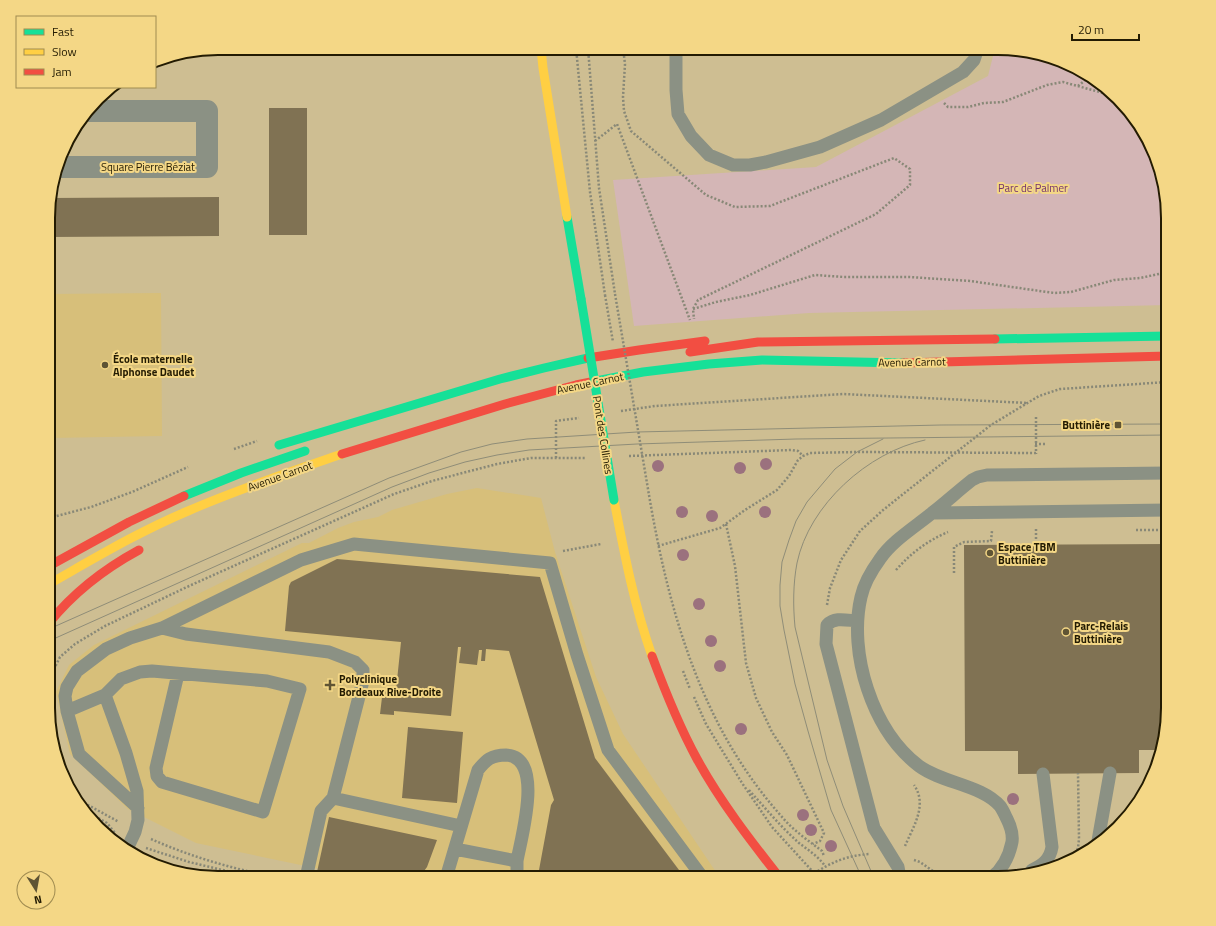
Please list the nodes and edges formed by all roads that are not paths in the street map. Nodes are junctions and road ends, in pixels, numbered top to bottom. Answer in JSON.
{"nodes":[{"id":1,"x":542,"y":55,"type":"edge"},
{"id":2,"x":676,"y":55,"type":"edge"},
{"id":3,"x":976,"y":55,"type":"edge"},
{"id":4,"x":95,"y":111,"type":"edge"},
{"id":5,"x":64,"y":167,"type":"edge"},
{"id":6,"x":1161,"y":336,"type":"edge"},
{"id":7,"x":758,"y":342,"type":"junction"},
{"id":8,"x":1161,"y":356,"type":"edge"},
{"id":9,"x":625,"y":361,"type":"dead end"},
{"id":10,"x":883,"y":363,"type":"junction"},
{"id":11,"x":604,"y":366,"type":"dead end"},
{"id":12,"x":582,"y":370,"type":"dead end"},
{"id":13,"x":778,"y":370,"type":"dead end"},
{"id":14,"x":607,"y":391,"type":"dead end"},
{"id":15,"x":585,"y":396,"type":"dead end"},
{"id":16,"x":317,"y":447,"type":"dead end"},
{"id":17,"x":268,"y":449,"type":"dead end"},
{"id":18,"x":1161,"y":473,"type":"edge"},
{"id":19,"x":1161,"y":510,"type":"edge"},
{"id":20,"x":933,"y":513,"type":"junction"},
{"id":21,"x":146,"y":546,"type":"dead end"},
{"id":22,"x":55,"y":563,"type":"edge"},
{"id":23,"x":55,"y":581,"type":"edge"},
{"id":24,"x":55,"y":617,"type":"edge"},
{"id":25,"x":857,"y":621,"type":"junction"},
{"id":26,"x":162,"y":628,"type":"junction"},
{"id":27,"x":178,"y":674,"type":"junction"},
{"id":28,"x":105,"y":695,"type":"junction"},
{"id":29,"x":67,"y":711,"type":"junction"},
{"id":30,"x":1110,"y":773,"type":"dead end"},
{"id":31,"x":1043,"y":774,"type":"dead end"},
{"id":32,"x":333,"y":798,"type":"junction"},
{"id":33,"x":138,"y":808,"type":"junction"},
{"id":34,"x":460,"y":826,"type":"junction"},
{"id":35,"x":1099,"y":836,"type":"edge"},
{"id":36,"x":131,"y":841,"type":"edge"},
{"id":37,"x":455,"y":849,"type":"junction"},
{"id":38,"x":517,"y":861,"type":"junction"},
{"id":39,"x":1043,"y":864,"type":"edge"},
{"id":40,"x":308,"y":871,"type":"edge"},
{"id":41,"x":448,"y":871,"type":"edge"},
{"id":42,"x":517,"y":871,"type":"edge"},
{"id":43,"x":698,"y":871,"type":"edge"},
{"id":44,"x":775,"y":871,"type":"edge"},
{"id":45,"x":899,"y":871,"type":"edge"},
{"id":46,"x":1000,"y":871,"type":"edge"}],
"edges":[{"from":1,"to":44,"type":"main road","name":"Pont des Collines","bridge":true},
{"from":2,"to":3,"type":"lane"},
{"from":4,"to":5,"type":"street","name":"Square Pierre Béziat"},
{"from":6,"to":7,"type":"main road","name":"Avenue Carnot"},
{"from":7,"to":9,"type":"main road","name":"Avenue Carnot"},
{"from":7,"to":17,"type":"main road"},
{"from":8,"to":10,"type":"main road","name":"Avenue Carnot"},
{"from":10,"to":13,"type":"main road"},
{"from":10,"to":23,"type":"main road","name":"Avenue Carnot"},
{"from":11,"to":12,"type":"main road","name":"Avenue Carnot"},
{"from":14,"to":15,"type":"main road"},
{"from":16,"to":22,"type":"main road","name":"Avenue Carnot"},
{"from":18,"to":20,"type":"lane"},
{"from":19,"to":20,"type":"lane"},
{"from":20,"to":25,"type":"lane"},
{"from":21,"to":24,"type":"main road"},
{"from":25,"to":45,"type":"lane"},
{"from":25,"to":46,"type":"lane"},
{"from":26,"to":29,"type":"lane"},
{"from":26,"to":32,"type":"lane"},
{"from":26,"to":43,"type":"lane"},
{"from":27,"to":27,"type":"lane"},
{"from":27,"to":28,"type":"lane"},
{"from":28,"to":29,"type":"lane"},
{"from":28,"to":33,"type":"lane"},
{"from":29,"to":33,"type":"lane"},
{"from":30,"to":35,"type":"lane"},
{"from":31,"to":39,"type":"lane"},
{"from":32,"to":34,"type":"lane"},
{"from":32,"to":40,"type":"lane"},
{"from":33,"to":36,"type":"lane"},
{"from":34,"to":37,"type":"lane"},
{"from":34,"to":38,"type":"lane"},
{"from":37,"to":38,"type":"lane"},
{"from":37,"to":41,"type":"lane"},
{"from":38,"to":42,"type":"lane"}]}
